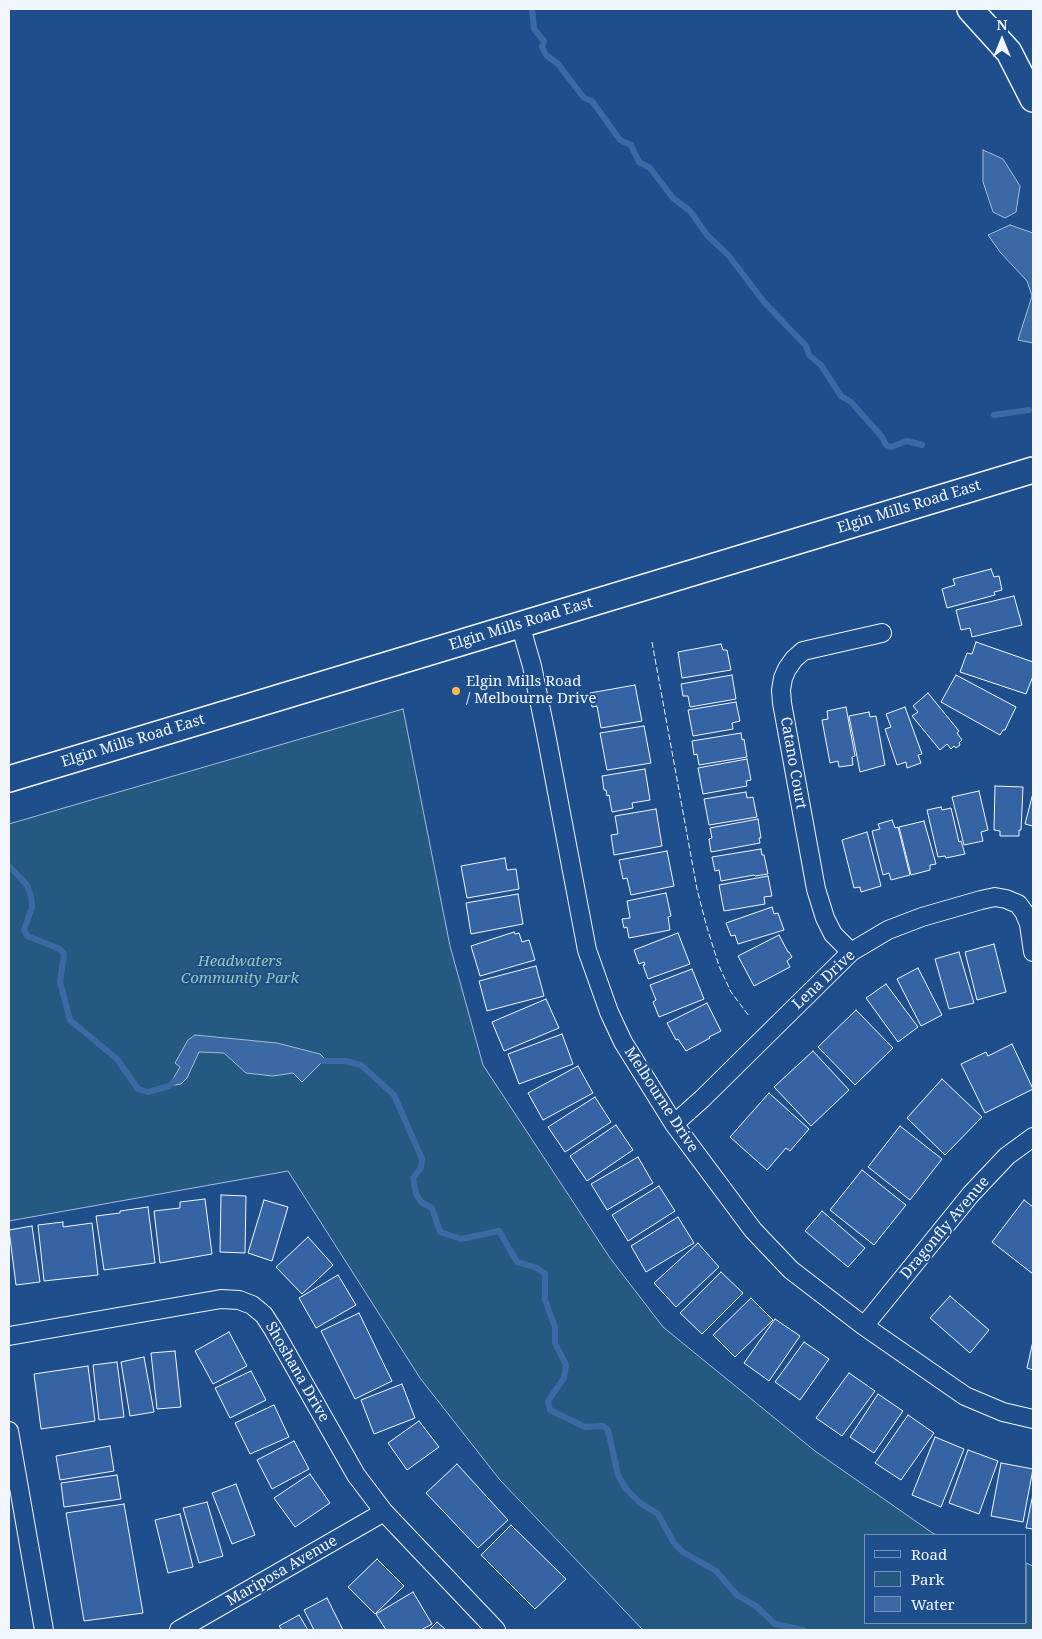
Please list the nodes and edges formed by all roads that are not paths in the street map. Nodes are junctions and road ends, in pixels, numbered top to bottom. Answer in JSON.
{"nodes":[{"id":1,"x":970,"y":9,"type":"edge"},
{"id":2,"x":1033,"y":99,"type":"edge"},
{"id":3,"x":1033,"y":470,"type":"edge"},
{"id":4,"x":520,"y":624,"type":"junction"},
{"id":5,"x":882,"y":633,"type":"dead end"},
{"id":6,"x":9,"y":779,"type":"edge"},
{"id":7,"x":851,"y":952,"type":"junction"},
{"id":8,"x":1033,"y":952,"type":"edge"},
{"id":9,"x":674,"y":1124,"type":"junction"},
{"id":10,"x":1033,"y":1138,"type":"edge"},
{"id":11,"x":864,"y":1326,"type":"junction"},
{"id":12,"x":9,"y":1336,"type":"edge"},
{"id":13,"x":1033,"y":1419,"type":"edge"},
{"id":14,"x":9,"y":1431,"type":"edge"},
{"id":15,"x":384,"y":1512,"type":"junction"},
{"id":16,"x":44,"y":1630,"type":"edge"},
{"id":17,"x":179,"y":1630,"type":"edge"},
{"id":18,"x":496,"y":1630,"type":"edge"}],
"edges":[{"from":1,"to":2,"type":"main road"},
{"from":3,"to":4,"type":"main road","name":"Elgin Mills Road East"},
{"from":4,"to":6,"type":"main road","name":"Elgin Mills Road East"},
{"from":4,"to":9,"type":"street","name":"Melbourne Drive"},
{"from":5,"to":7,"type":"street","name":"Catano Court"},
{"from":7,"to":8,"type":"street","name":"Lena Drive"},
{"from":7,"to":9,"type":"street","name":"Lena Drive"},
{"from":9,"to":11,"type":"street","name":"Melbourne Drive"},
{"from":10,"to":11,"type":"street","name":"Dragonfly Avenue"},
{"from":11,"to":13,"type":"street","name":"Melbourne Drive"},
{"from":12,"to":15,"type":"street","name":"Shoshana Drive"},
{"from":14,"to":16,"type":"street"},
{"from":15,"to":17,"type":"street","name":"Mariposa Avenue"},
{"from":15,"to":18,"type":"street","name":"Shoshana Drive"}]}
